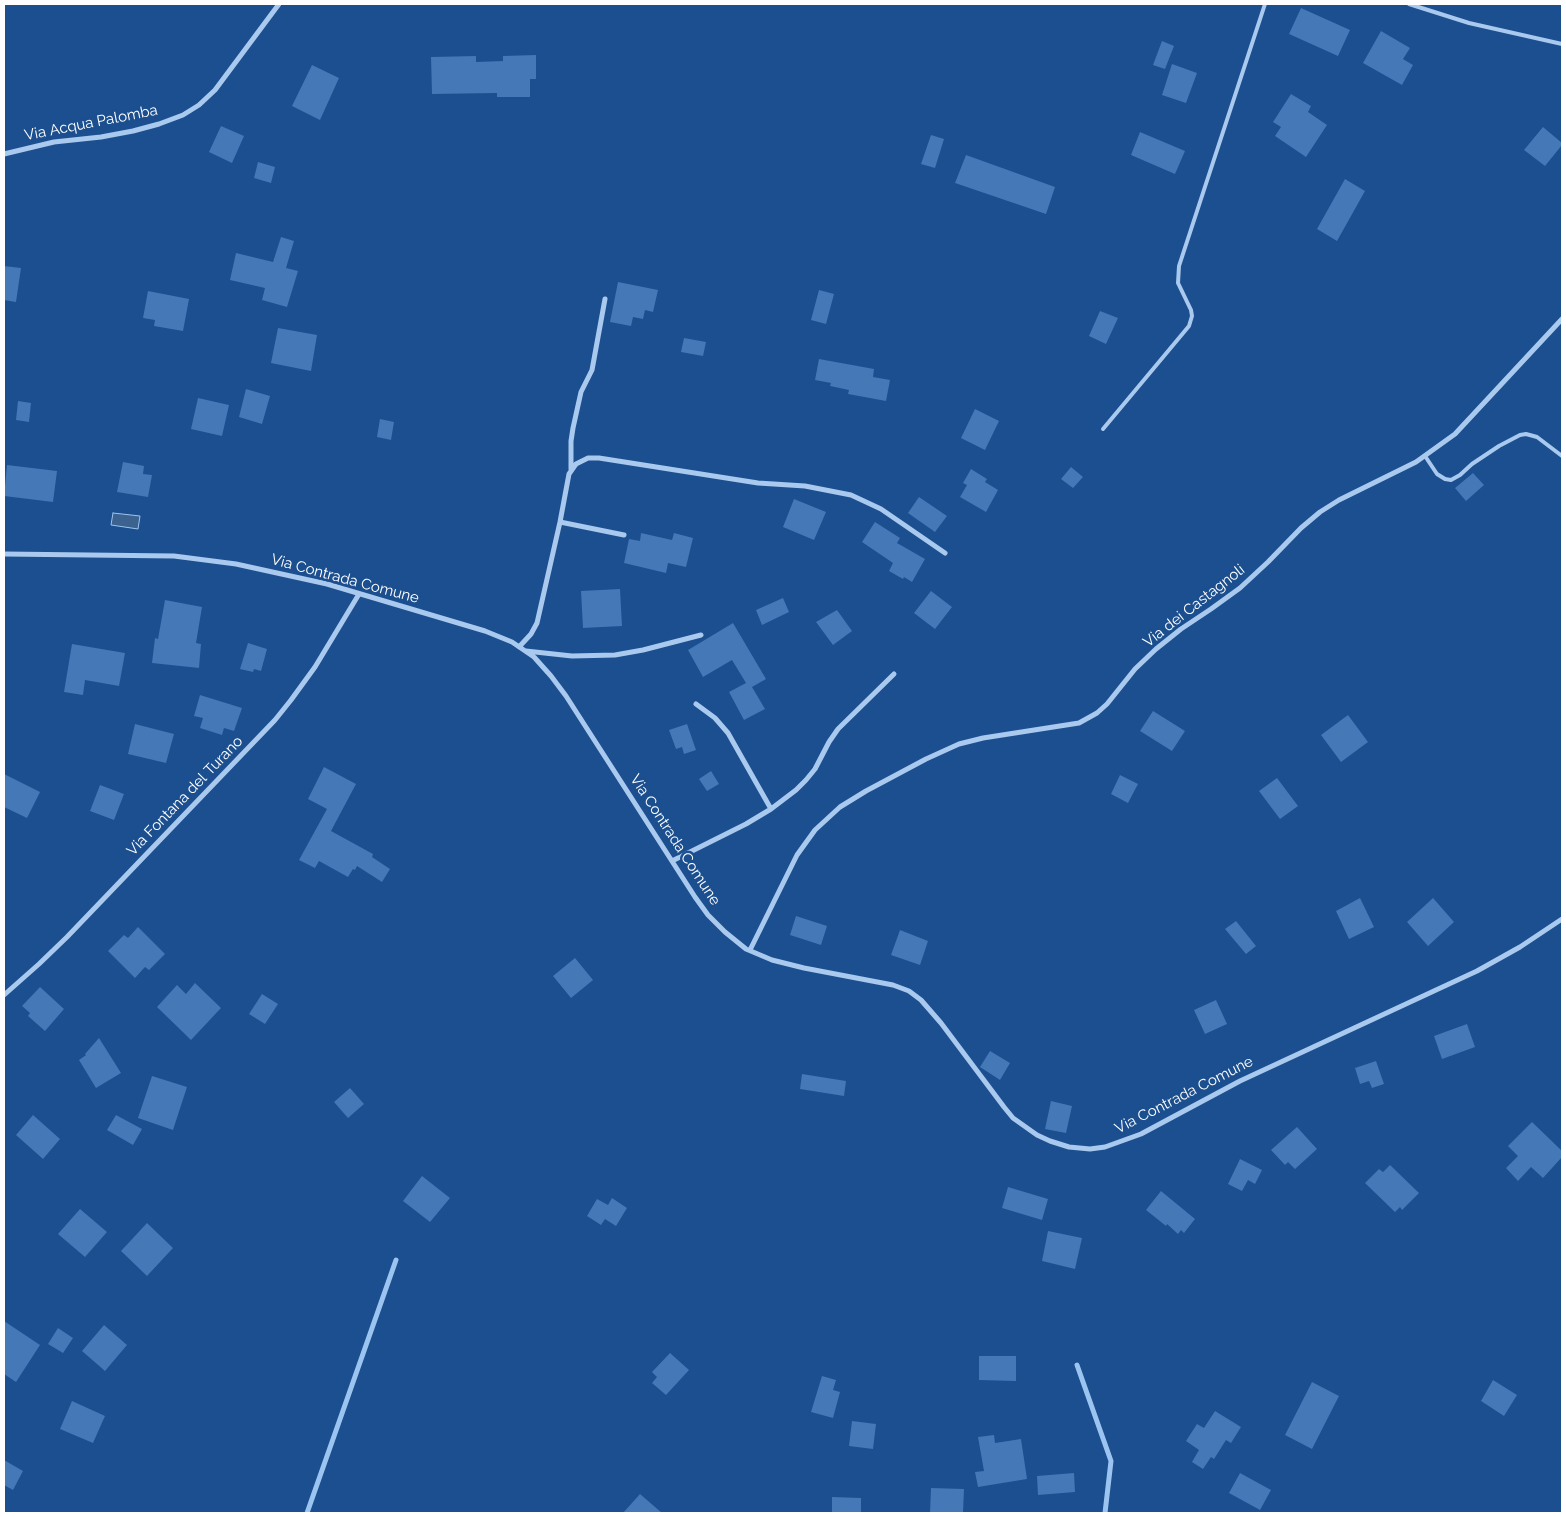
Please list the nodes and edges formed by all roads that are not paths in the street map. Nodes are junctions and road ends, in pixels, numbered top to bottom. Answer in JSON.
{"nodes":[{"id":1,"x":279,"y":4,"type":"edge"},
{"id":2,"x":1265,"y":4,"type":"edge"},
{"id":3,"x":1409,"y":4,"type":"edge"},
{"id":4,"x":1562,"y":44,"type":"edge"},
{"id":5,"x":4,"y":154,"type":"edge"},
{"id":6,"x":605,"y":299,"type":"dead end"},
{"id":7,"x":1562,"y":319,"type":"edge"},
{"id":8,"x":1103,"y":429,"type":"dead end"},
{"id":9,"x":1425,"y":456,"type":"junction"},
{"id":10,"x":1562,"y":456,"type":"edge"},
{"id":11,"x":571,"y":469,"type":"junction"},
{"id":12,"x":560,"y":522,"type":"junction"},
{"id":13,"x":624,"y":535,"type":"dead end"},
{"id":14,"x":945,"y":553,"type":"dead end"},
{"id":15,"x":4,"y":554,"type":"edge"},
{"id":16,"x":360,"y":594,"type":"junction"},
{"id":17,"x":701,"y":635,"type":"dead end"},
{"id":18,"x":519,"y":647,"type":"junction"},
{"id":19,"x":526,"y":651,"type":"junction"},
{"id":20,"x":894,"y":674,"type":"dead end"},
{"id":21,"x":696,"y":704,"type":"dead end"},
{"id":22,"x":771,"y":809,"type":"junction"},
{"id":23,"x":672,"y":861,"type":"junction"},
{"id":24,"x":1562,"y":920,"type":"edge"},
{"id":25,"x":750,"y":950,"type":"junction"},
{"id":26,"x":4,"y":995,"type":"edge"}],
"edges":[{"from":1,"to":5,"type":"street","name":"Via Acqua Palomba"},
{"from":2,"to":8,"type":"lane"},
{"from":3,"to":4,"type":"lane"},
{"from":6,"to":11,"type":"street"},
{"from":7,"to":9,"type":"street","name":"Via dei Castagnoli"},
{"from":9,"to":10,"type":"lane"},
{"from":9,"to":25,"type":"street","name":"Via dei Castagnoli"},
{"from":11,"to":12,"type":"street"},
{"from":11,"to":14,"type":"street"},
{"from":12,"to":13,"type":"street"},
{"from":12,"to":18,"type":"street"},
{"from":15,"to":16,"type":"street","name":"Via Contrada Comune"},
{"from":16,"to":18,"type":"street","name":"Via Contrada Comune"},
{"from":16,"to":26,"type":"street","name":"Via Fontana del Turano"},
{"from":17,"to":19,"type":"street"},
{"from":18,"to":19,"type":"street","name":"Via Contrada Comune"},
{"from":19,"to":23,"type":"street","name":"Via Contrada Comune"},
{"from":20,"to":22,"type":"street"},
{"from":21,"to":22,"type":"street"},
{"from":22,"to":23,"type":"street"},
{"from":23,"to":25,"type":"street","name":"Via Contrada Comune"},
{"from":24,"to":25,"type":"street","name":"Via Contrada Comune"}]}
